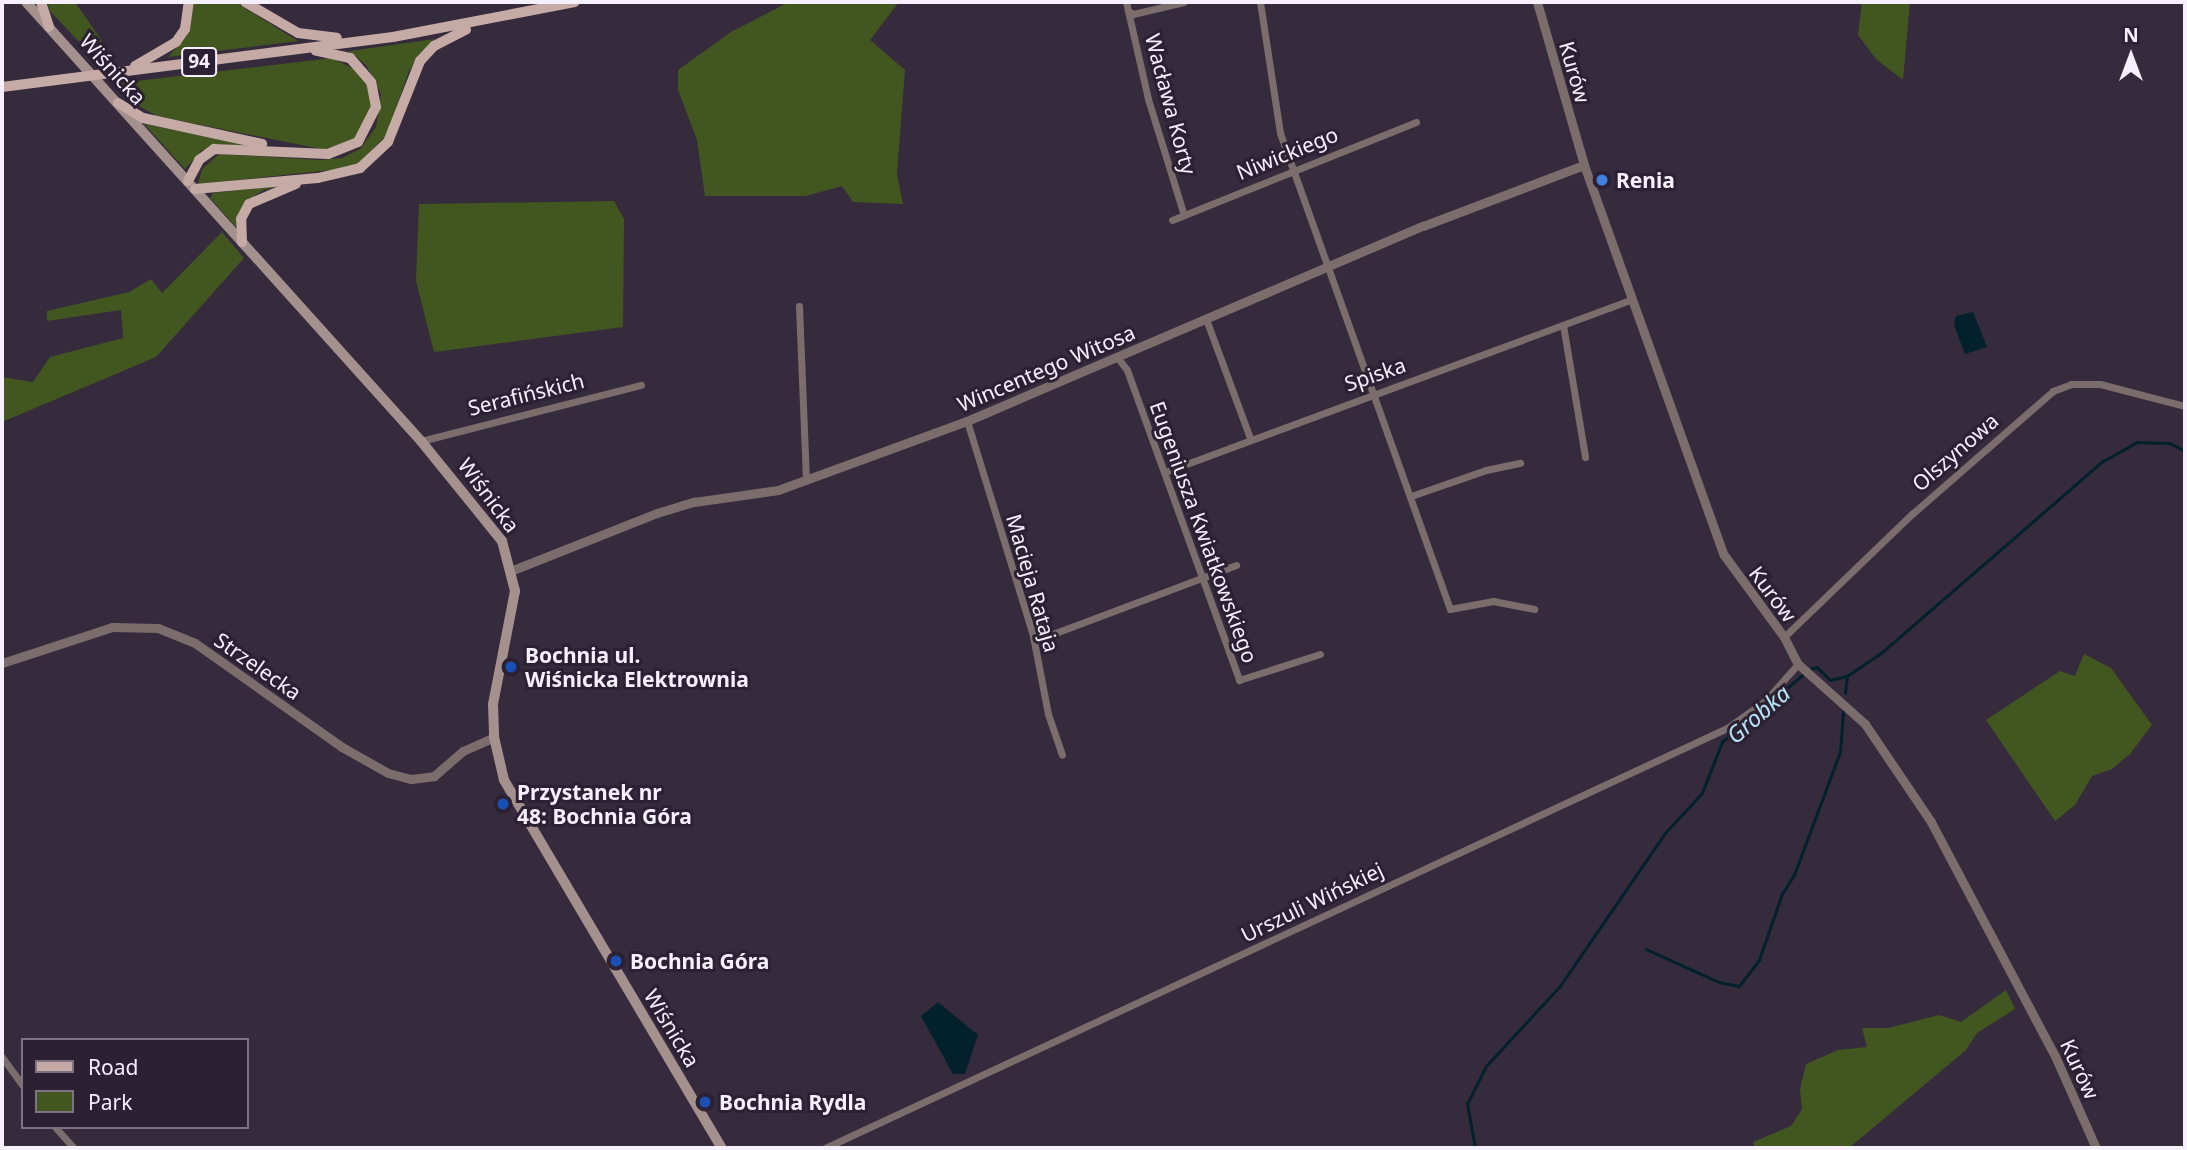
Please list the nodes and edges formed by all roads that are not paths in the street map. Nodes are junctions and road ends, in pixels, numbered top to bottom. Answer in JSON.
{"nodes":[{"id":1,"x":26,"y":2,"type":"edge"},
{"id":2,"x":41,"y":2,"type":"edge"},
{"id":3,"x":189,"y":2,"type":"edge"},
{"id":4,"x":245,"y":2,"type":"edge"},
{"id":5,"x":575,"y":2,"type":"edge"},
{"id":6,"x":1126,"y":2,"type":"edge"},
{"id":7,"x":1184,"y":2,"type":"edge"},
{"id":8,"x":1260,"y":2,"type":"edge"},
{"id":9,"x":1537,"y":2,"type":"edge"},
{"id":10,"x":1128,"y":10,"type":"junction"},
{"id":11,"x":492,"y":21,"type":"junction"},
{"id":12,"x":49,"y":27,"type":"junction"},
{"id":13,"x":365,"y":40,"type":"junction"},
{"id":14,"x":281,"y":51,"type":"junction"},
{"id":15,"x":116,"y":73,"type":"junction"},
{"id":16,"x":2,"y":87,"type":"edge"},
{"id":17,"x":118,"y":103,"type":"junction"},
{"id":18,"x":1416,"y":122,"type":"dead end"},
{"id":19,"x":292,"y":151,"type":"junction"},
{"id":20,"x":1584,"y":165,"type":"junction"},
{"id":21,"x":1293,"y":168,"type":"junction"},
{"id":22,"x":318,"y":178,"type":"junction"},
{"id":23,"x":191,"y":185,"type":"junction"},
{"id":24,"x":1184,"y":215,"type":"junction"},
{"id":25,"x":1172,"y":220,"type":"dead end"},
{"id":26,"x":242,"y":242,"type":"junction"},
{"id":27,"x":1326,"y":268,"type":"junction"},
{"id":28,"x":1630,"y":300,"type":"junction"},
{"id":29,"x":799,"y":306,"type":"dead end"},
{"id":30,"x":1206,"y":319,"type":"junction"},
{"id":31,"x":1563,"y":325,"type":"junction"},
{"id":32,"x":1117,"y":357,"type":"junction"},
{"id":33,"x":640,"y":384,"type":"dead end"},
{"id":34,"x":1373,"y":393,"type":"junction"},
{"id":35,"x":2185,"y":406,"type":"edge"},
{"id":36,"x":967,"y":421,"type":"junction"},
{"id":37,"x":1250,"y":438,"type":"junction"},
{"id":38,"x":421,"y":441,"type":"junction"},
{"id":39,"x":1585,"y":457,"type":"dead end"},
{"id":40,"x":1520,"y":463,"type":"dead end"},
{"id":41,"x":1165,"y":472,"type":"junction"},
{"id":42,"x":806,"y":481,"type":"junction"},
{"id":43,"x":1411,"y":496,"type":"junction"},
{"id":44,"x":1236,"y":565,"type":"dead end"},
{"id":45,"x":513,"y":570,"type":"junction"},
{"id":46,"x":1202,"y":578,"type":"junction"},
{"id":47,"x":1534,"y":609,"type":"dead end"},
{"id":48,"x":1784,"y":637,"type":"junction"},
{"id":49,"x":1034,"y":641,"type":"junction"},
{"id":50,"x":1320,"y":653,"type":"dead end"},
{"id":51,"x":2,"y":663,"type":"edge"},
{"id":52,"x":1802,"y":669,"type":"junction"},
{"id":53,"x":494,"y":737,"type":"junction"},
{"id":54,"x":1062,"y":755,"type":"dead end"},
{"id":55,"x":2,"y":1056,"type":"edge"},
{"id":56,"x":21,"y":1083,"type":"edge"},
{"id":57,"x":57,"y":1129,"type":"edge"},
{"id":58,"x":74,"y":1148,"type":"edge"},
{"id":59,"x":722,"y":1148,"type":"edge"},
{"id":60,"x":825,"y":1148,"type":"edge"},
{"id":61,"x":2096,"y":1148,"type":"edge"}],
"edges":[{"from":1,"to":12,"type":"main road","name":"Wiśnicka"},
{"from":2,"to":12,"type":"main road"},
{"from":3,"to":15,"type":"main road"},
{"from":4,"to":13,"type":"main road"},
{"from":5,"to":11,"type":"main road","number":"94"},
{"from":6,"to":10,"type":"street","name":"Wacława Korty"},
{"from":7,"to":10,"type":"street"},
{"from":8,"to":21,"type":"street"},
{"from":9,"to":20,"type":"street","name":"Kurów"},
{"from":10,"to":24,"type":"street","name":"Wacława Korty"},
{"from":11,"to":13,"type":"main road","number":"94"},
{"from":11,"to":22,"type":"main road"},
{"from":12,"to":17,"type":"main road","name":"Wiśnicka"},
{"from":13,"to":14,"type":"main road","number":"94"},
{"from":14,"to":15,"type":"main road","number":"94"},
{"from":14,"to":19,"type":"main road"},
{"from":15,"to":16,"type":"main road","number":"94"},
{"from":17,"to":19,"type":"main road"},
{"from":17,"to":23,"type":"main road","name":"Wiśnicka"},
{"from":18,"to":21,"type":"street","name":"Niwickiego"},
{"from":19,"to":23,"type":"main road"},
{"from":20,"to":27,"type":"street","name":"Wincentego Witosa"},
{"from":20,"to":28,"type":"street","name":"Kurów"},
{"from":21,"to":24,"type":"street","name":"Niwickiego"},
{"from":21,"to":27,"type":"street"},
{"from":22,"to":23,"type":"main road"},
{"from":22,"to":26,"type":"main road"},
{"from":23,"to":26,"type":"main road","name":"Wiśnicka"},
{"from":24,"to":25,"type":"street","name":"Niwickiego"},
{"from":26,"to":38,"type":"main road","name":"Wiśnicka"},
{"from":27,"to":30,"type":"street","name":"Wincentego Witosa"},
{"from":27,"to":34,"type":"street"},
{"from":28,"to":31,"type":"street","name":"Spiska"},
{"from":28,"to":48,"type":"street","name":"Kurów"},
{"from":29,"to":42,"type":"street"},
{"from":30,"to":32,"type":"street","name":"Wincentego Witosa"},
{"from":30,"to":37,"type":"street"},
{"from":31,"to":34,"type":"street","name":"Spiska"},
{"from":31,"to":39,"type":"street"},
{"from":32,"to":36,"type":"street","name":"Wincentego Witosa"},
{"from":32,"to":41,"type":"street","name":"Eugeniusza Kwiatkowskiego"},
{"from":33,"to":38,"type":"street","name":"Serafińskich"},
{"from":34,"to":37,"type":"street","name":"Spiska"},
{"from":34,"to":43,"type":"street"},
{"from":35,"to":48,"type":"street","name":"Olszynowa"},
{"from":36,"to":42,"type":"street","name":"Wincentego Witosa"},
{"from":36,"to":49,"type":"street","name":"Macieja Rataja"},
{"from":37,"to":41,"type":"street","name":"Spiska"},
{"from":38,"to":45,"type":"main road","name":"Wiśnicka"},
{"from":40,"to":43,"type":"street"},
{"from":41,"to":46,"type":"street","name":"Eugeniusza Kwiatkowskiego"},
{"from":42,"to":45,"type":"street","name":"Wincentego Witosa"},
{"from":43,"to":47,"type":"street"},
{"from":44,"to":46,"type":"street"},
{"from":45,"to":53,"type":"main road","name":"Wiśnicka"},
{"from":46,"to":49,"type":"street"},
{"from":46,"to":50,"type":"street","name":"Eugeniusza Kwiatkowskiego"},
{"from":48,"to":52,"type":"street","name":"Kurów"},
{"from":49,"to":54,"type":"street","name":"Macieja Rataja"},
{"from":51,"to":53,"type":"street","name":"Strzelecka"},
{"from":52,"to":60,"type":"street","name":"Urszuli Wińskiej"},
{"from":52,"to":61,"type":"street","name":"Kurów"},
{"from":53,"to":59,"type":"main road","name":"Wiśnicka"},
{"from":55,"to":56,"type":"street"},
{"from":57,"to":58,"type":"street"}]}
